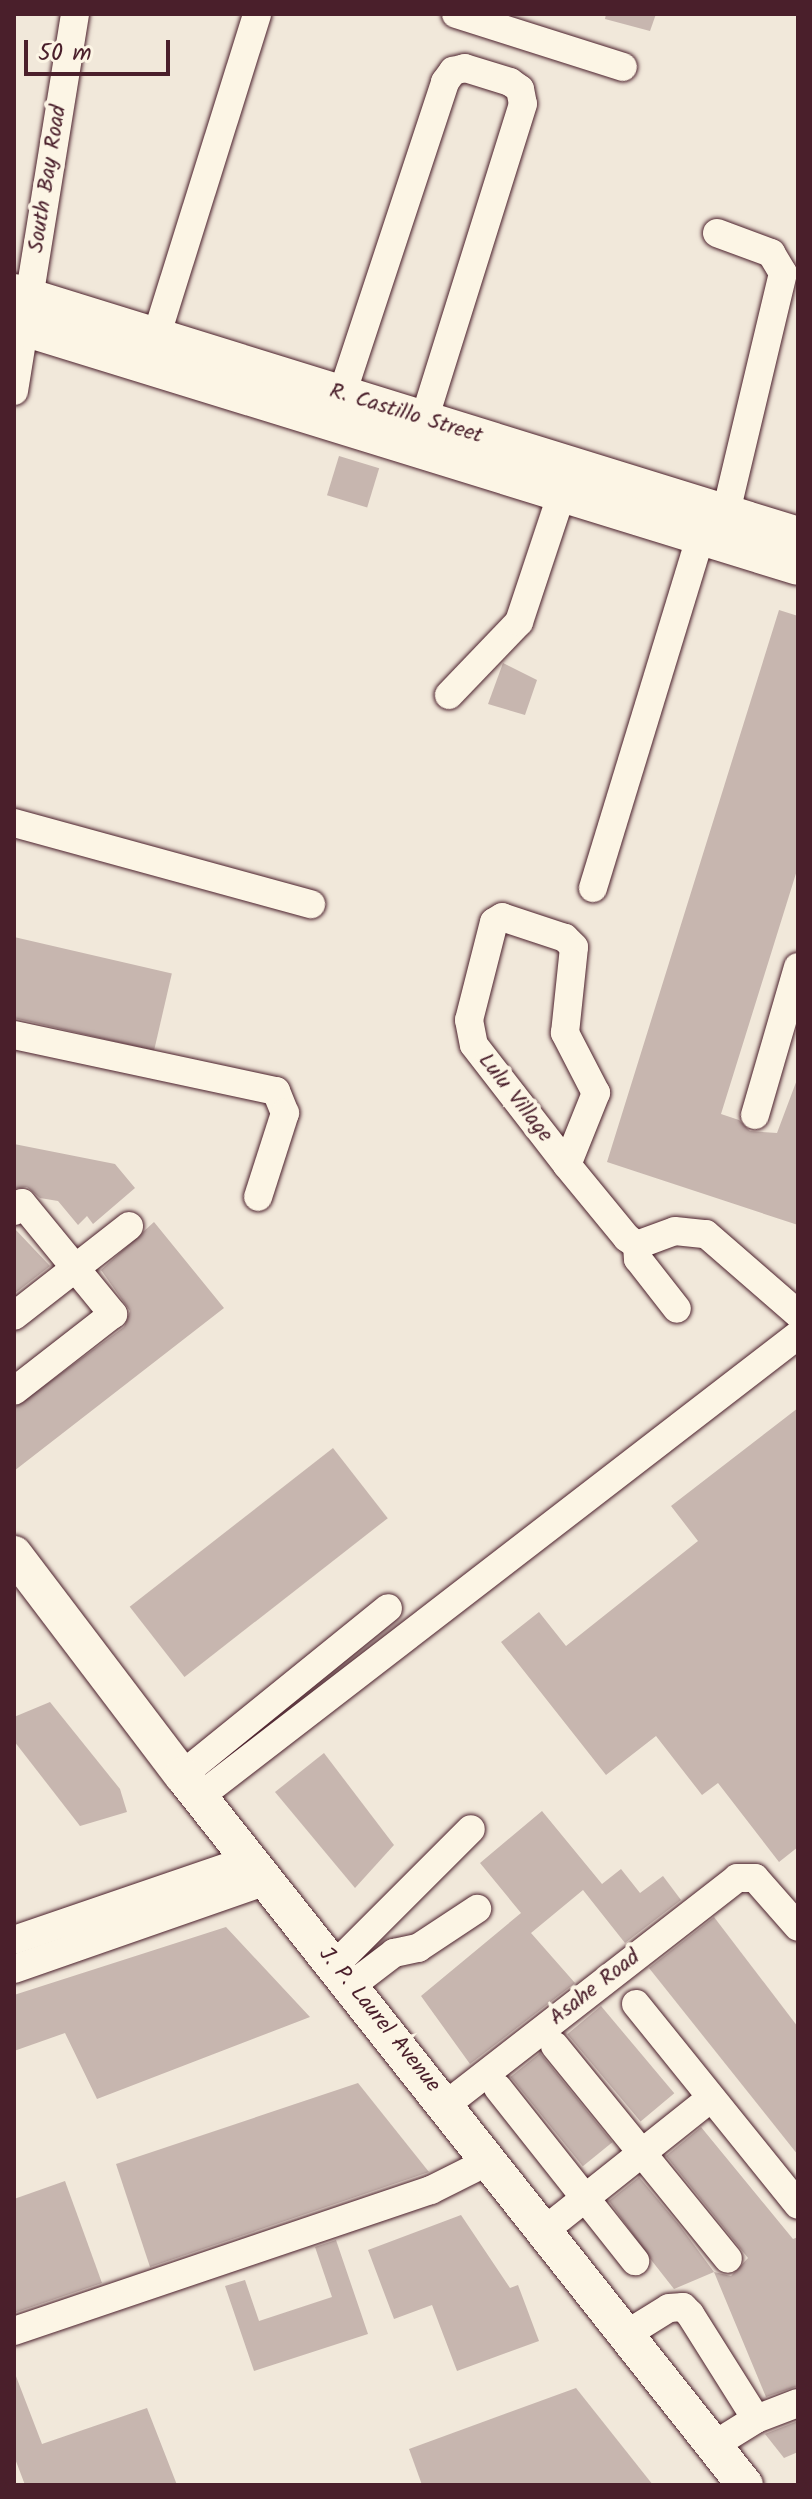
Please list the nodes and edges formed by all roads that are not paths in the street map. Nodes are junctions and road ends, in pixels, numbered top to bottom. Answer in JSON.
{"nodes":[{"id":1,"x":75,"y":14,"type":"edge"},
{"id":2,"x":257,"y":14,"type":"edge"},
{"id":3,"x":456,"y":14,"type":"edge"},
{"id":4,"x":623,"y":67,"type":"dead end"},
{"id":5,"x":717,"y":233,"type":"dead end"},
{"id":6,"x":20,"y":311,"type":"edge"},
{"id":7,"x":156,"y":337,"type":"junction"},
{"id":8,"x":14,"y":391,"type":"edge"},
{"id":9,"x":342,"y":394,"type":"junction"},
{"id":10,"x":424,"y":419,"type":"junction"},
{"id":11,"x":524,"y":466,"type":"junction"},
{"id":12,"x":562,"y":493,"type":"junction"},
{"id":13,"x":726,"y":512,"type":"junction"},
{"id":14,"x":798,"y":535,"type":"edge"},
{"id":15,"x":700,"y":538,"type":"junction"},
{"id":16,"x":798,"y":567,"type":"edge"},
{"id":17,"x":449,"y":695,"type":"dead end"},
{"id":18,"x":14,"y":823,"type":"edge"},
{"id":19,"x":593,"y":888,"type":"dead end"},
{"id":20,"x":311,"y":904,"type":"dead end"},
{"id":21,"x":798,"y":967,"type":"edge"},
{"id":22,"x":14,"y":1035,"type":"edge"},
{"id":23,"x":755,"y":1115,"type":"dead end"},
{"id":24,"x":567,"y":1165,"type":"junction"},
{"id":25,"x":258,"y":1197,"type":"dead end"},
{"id":26,"x":14,"y":1211,"type":"edge"},
{"id":27,"x":129,"y":1226,"type":"dead end"},
{"id":28,"x":637,"y":1245,"type":"junction"},
{"id":29,"x":77,"y":1266,"type":"junction"},
{"id":30,"x":677,"y":1309,"type":"dead end"},
{"id":31,"x":14,"y":1316,"type":"edge"},
{"id":32,"x":798,"y":1330,"type":"edge"},
{"id":33,"x":14,"y":1391,"type":"edge"},
{"id":34,"x":14,"y":1554,"type":"edge"},
{"id":35,"x":388,"y":1608,"type":"dead end"},
{"id":36,"x":190,"y":1786,"type":"junction"},
{"id":37,"x":471,"y":1829,"type":"dead end"},
{"id":38,"x":259,"y":1870,"type":"junction"},
{"id":39,"x":477,"y":1909,"type":"dead end"},
{"id":40,"x":797,"y":1925,"type":"edge"},
{"id":41,"x":14,"y":1940,"type":"edge"},
{"id":42,"x":14,"y":1969,"type":"edge"},
{"id":43,"x":344,"y":1975,"type":"junction"},
{"id":44,"x":636,"y":2004,"type":"dead end"},
{"id":45,"x":555,"y":2046,"type":"dead end"},
{"id":46,"x":498,"y":2088,"type":"dead end"},
{"id":47,"x":711,"y":2098,"type":"junction"},
{"id":48,"x":447,"y":2104,"type":"junction"},
{"id":49,"x":644,"y":2152,"type":"junction"},
{"id":50,"x":491,"y":2160,"type":"junction"},
{"id":51,"x":587,"y":2198,"type":"junction"},
{"id":52,"x":798,"y":2205,"type":"edge"},
{"id":53,"x":545,"y":2230,"type":"junction"},
{"id":54,"x":728,"y":2259,"type":"dead end"},
{"id":55,"x":635,"y":2261,"type":"dead end"},
{"id":56,"x":14,"y":2331,"type":"edge"},
{"id":57,"x":627,"y":2334,"type":"junction"},
{"id":58,"x":798,"y":2403,"type":"edge"},
{"id":59,"x":756,"y":2419,"type":"junction"},
{"id":60,"x":714,"y":2445,"type":"junction"},
{"id":61,"x":745,"y":2485,"type":"edge"}],
"edges":[{"from":1,"to":6,"type":"street","name":"South Bay Road"},
{"from":2,"to":7,"type":"street"},
{"from":3,"to":4,"type":"street"},
{"from":5,"to":13,"type":"street"},
{"from":6,"to":7,"type":"main road","name":"R. Castillo Street"},
{"from":6,"to":8,"type":"street","name":"South Bay Road"},
{"from":6,"to":11,"type":"main road","name":"R. Castillo Street"},
{"from":7,"to":9,"type":"main road","name":"R. Castillo Street"},
{"from":9,"to":10,"type":"main road","name":"R. Castillo Street"},
{"from":9,"to":10,"type":"street"},
{"from":10,"to":11,"type":"main road","name":"R. Castillo Street"},
{"from":11,"to":12,"type":"main road","name":"R. Castillo Street"},
{"from":11,"to":13,"type":"main road","name":"R. Castillo Street"},
{"from":12,"to":15,"type":"main road","name":"R. Castillo Street"},
{"from":12,"to":17,"type":"street"},
{"from":13,"to":14,"type":"main road","name":"R. Castillo Street"},
{"from":15,"to":16,"type":"main road","name":"R. Castillo Street"},
{"from":15,"to":19,"type":"street"},
{"from":18,"to":20,"type":"street"},
{"from":21,"to":23,"type":"street"},
{"from":22,"to":25,"type":"street"},
{"from":24,"to":24,"type":"street","name":"Lulu Village"},
{"from":24,"to":28,"type":"street","name":"Lulu Village"},
{"from":26,"to":29,"type":"street"},
{"from":27,"to":29,"type":"street"},
{"from":28,"to":30,"type":"street","name":"Lulu Village"},
{"from":28,"to":32,"type":"street"},
{"from":29,"to":31,"type":"street"},
{"from":29,"to":33,"type":"street"},
{"from":32,"to":36,"type":"street"},
{"from":34,"to":36,"type":"main road","name":"J. P. Laurel Avenue"},
{"from":35,"to":36,"type":"street"},
{"from":36,"to":38,"type":"main road","name":"J. P. Laurel Avenue"},
{"from":37,"to":43,"type":"street"},
{"from":38,"to":41,"type":"street"},
{"from":38,"to":42,"type":"street"},
{"from":38,"to":43,"type":"main road","name":"J. P. Laurel Avenue"},
{"from":39,"to":43,"type":"street"},
{"from":40,"to":48,"type":"street","name":"Asahe Road"},
{"from":43,"to":48,"type":"main road","name":"J. P. Laurel Avenue"},
{"from":44,"to":47,"type":"street"},
{"from":45,"to":49,"type":"street"},
{"from":46,"to":51,"type":"street"},
{"from":47,"to":49,"type":"street"},
{"from":47,"to":52,"type":"street"},
{"from":48,"to":50,"type":"main road","name":"J. P. Laurel Avenue"},
{"from":49,"to":51,"type":"street"},
{"from":49,"to":54,"type":"street"},
{"from":50,"to":53,"type":"main road","name":"J. P. Laurel Avenue"},
{"from":50,"to":56,"type":"street"},
{"from":51,"to":53,"type":"street"},
{"from":51,"to":55,"type":"street"},
{"from":53,"to":57,"type":"main road","name":"J. P. Laurel Avenue"},
{"from":57,"to":59,"type":"street"},
{"from":57,"to":60,"type":"main road","name":"J. P. Laurel Avenue"},
{"from":58,"to":59,"type":"street"},
{"from":59,"to":60,"type":"street"},
{"from":60,"to":61,"type":"main road","name":"J. P. Laurel Avenue"}]}
